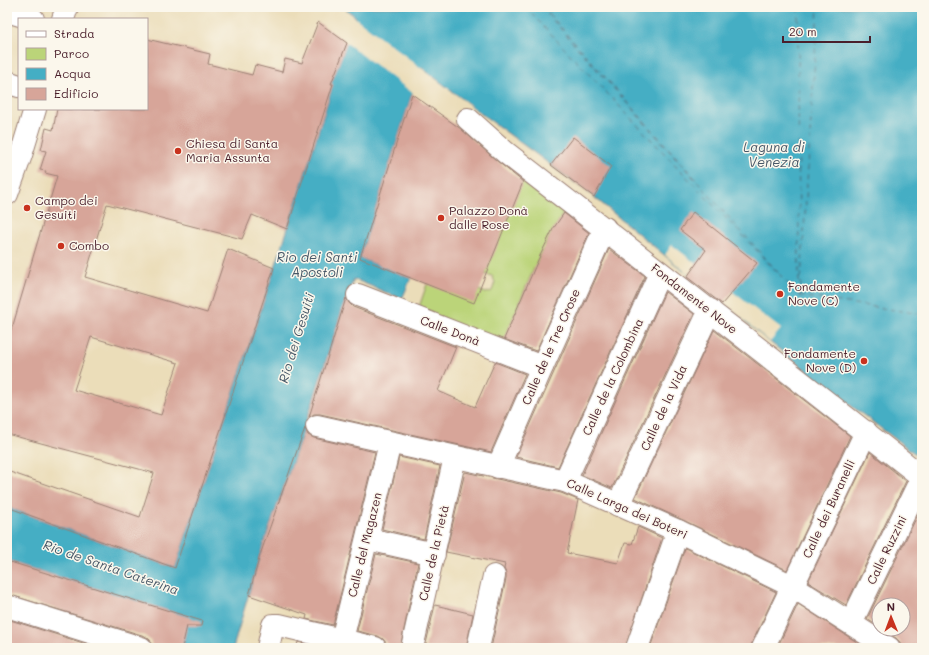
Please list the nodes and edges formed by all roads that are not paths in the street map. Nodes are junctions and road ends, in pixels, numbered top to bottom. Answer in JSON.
{"nodes":[{"id":1,"x":67,"y":7,"type":"edge"},
{"id":2,"x":7,"y":11,"type":"edge"},
{"id":3,"x":30,"y":18,"type":"edge"},
{"id":4,"x":63,"y":18,"type":"edge"},
{"id":5,"x":7,"y":82,"type":"edge"},
{"id":6,"x":18,"y":86,"type":"edge"},
{"id":7,"x":35,"y":110,"type":"edge"},
{"id":8,"x":468,"y":119,"type":"dead end"},
{"id":9,"x":14,"y":153,"type":"edge"},
{"id":10,"x":7,"y":194,"type":"edge"},
{"id":11,"x":605,"y":228,"type":"junction"},
{"id":12,"x":660,"y":273,"type":"junction"},
{"id":13,"x":358,"y":295,"type":"dead end"},
{"id":14,"x":710,"y":310,"type":"junction"},
{"id":15,"x":542,"y":367,"type":"junction"},
{"id":16,"x":316,"y":426,"type":"dead end"},
{"id":17,"x":866,"y":432,"type":"junction"},
{"id":18,"x":390,"y":443,"type":"junction"},
{"id":19,"x":455,"y":457,"type":"junction"},
{"id":20,"x":498,"y":467,"type":"junction"},
{"id":21,"x":922,"y":477,"type":"edge"},
{"id":22,"x":565,"y":481,"type":"junction"},
{"id":23,"x":618,"y":505,"type":"junction"},
{"id":24,"x":678,"y":531,"type":"junction"},
{"id":25,"x":368,"y":539,"type":"junction"},
{"id":26,"x":434,"y":554,"type":"junction"},
{"id":27,"x":494,"y":576,"type":"dead end"},
{"id":28,"x":792,"y":586,"type":"junction"},
{"id":29,"x":7,"y":606,"type":"edge"},
{"id":30,"x":851,"y":624,"type":"junction"},
{"id":31,"x":341,"y":644,"type":"edge"},
{"id":32,"x":141,"y":648,"type":"edge"},
{"id":33,"x":268,"y":648,"type":"edge"},
{"id":34,"x":375,"y":648,"type":"edge"},
{"id":35,"x":412,"y":648,"type":"edge"},
{"id":36,"x":478,"y":648,"type":"edge"},
{"id":37,"x":637,"y":648,"type":"edge"},
{"id":38,"x":763,"y":648,"type":"edge"},
{"id":39,"x":890,"y":648,"type":"edge"}],
"edges":[{"from":1,"to":4,"type":"street"},
{"from":2,"to":3,"type":"street"},
{"from":5,"to":6,"type":"street"},
{"from":7,"to":9,"type":"street"},
{"from":8,"to":11,"type":"street","name":"Fondamente Nove"},
{"from":9,"to":10,"type":"street"},
{"from":11,"to":12,"type":"street","name":"Fondamente Nove"},
{"from":11,"to":15,"type":"street","name":"Calle de le Tre Crose"},
{"from":12,"to":14,"type":"street","name":"Fondamente Nove"},
{"from":12,"to":22,"type":"street","name":"Calle de la Colombina"},
{"from":13,"to":15,"type":"street","name":"Calle Donà"},
{"from":14,"to":17,"type":"street","name":"Fondamente Nove"},
{"from":14,"to":23,"type":"street","name":"Calle de la Vida"},
{"from":15,"to":20,"type":"street","name":"Calle de le Tre Crose"},
{"from":16,"to":18,"type":"street","name":"Calle Larga dei Boteri"},
{"from":17,"to":21,"type":"street","name":"Fondamente Nove"},
{"from":17,"to":28,"type":"street","name":"Calle dei Buranelli"},
{"from":18,"to":19,"type":"street","name":"Calle Larga dei Boteri"},
{"from":18,"to":25,"type":"street","name":"Calle del Magazen"},
{"from":19,"to":20,"type":"street","name":"Calle Larga dei Boteri"},
{"from":19,"to":26,"type":"street","name":"Calle de la Pietà"},
{"from":20,"to":22,"type":"street","name":"Calle Larga dei Boteri"},
{"from":21,"to":30,"type":"street","name":"Calle Ruzzini"},
{"from":22,"to":23,"type":"street","name":"Calle Larga dei Boteri"},
{"from":23,"to":24,"type":"street","name":"Calle Larga dei Boteri"},
{"from":24,"to":28,"type":"street","name":"Calle Larga dei Boteri"},
{"from":24,"to":37,"type":"street"},
{"from":25,"to":26,"type":"street"},
{"from":25,"to":31,"type":"street","name":"Calle del Magazen"},
{"from":26,"to":35,"type":"street","name":"Calle de la Pietà"},
{"from":27,"to":36,"type":"street"},
{"from":28,"to":30,"type":"street","name":"Calle Larga dei Boteri"},
{"from":28,"to":38,"type":"street","name":"Calle dei Buranelli"},
{"from":29,"to":32,"type":"street"},
{"from":30,"to":39,"type":"street","name":"Calle Larga dei Boteri"},
{"from":31,"to":33,"type":"street"},
{"from":31,"to":34,"type":"street"}]}
